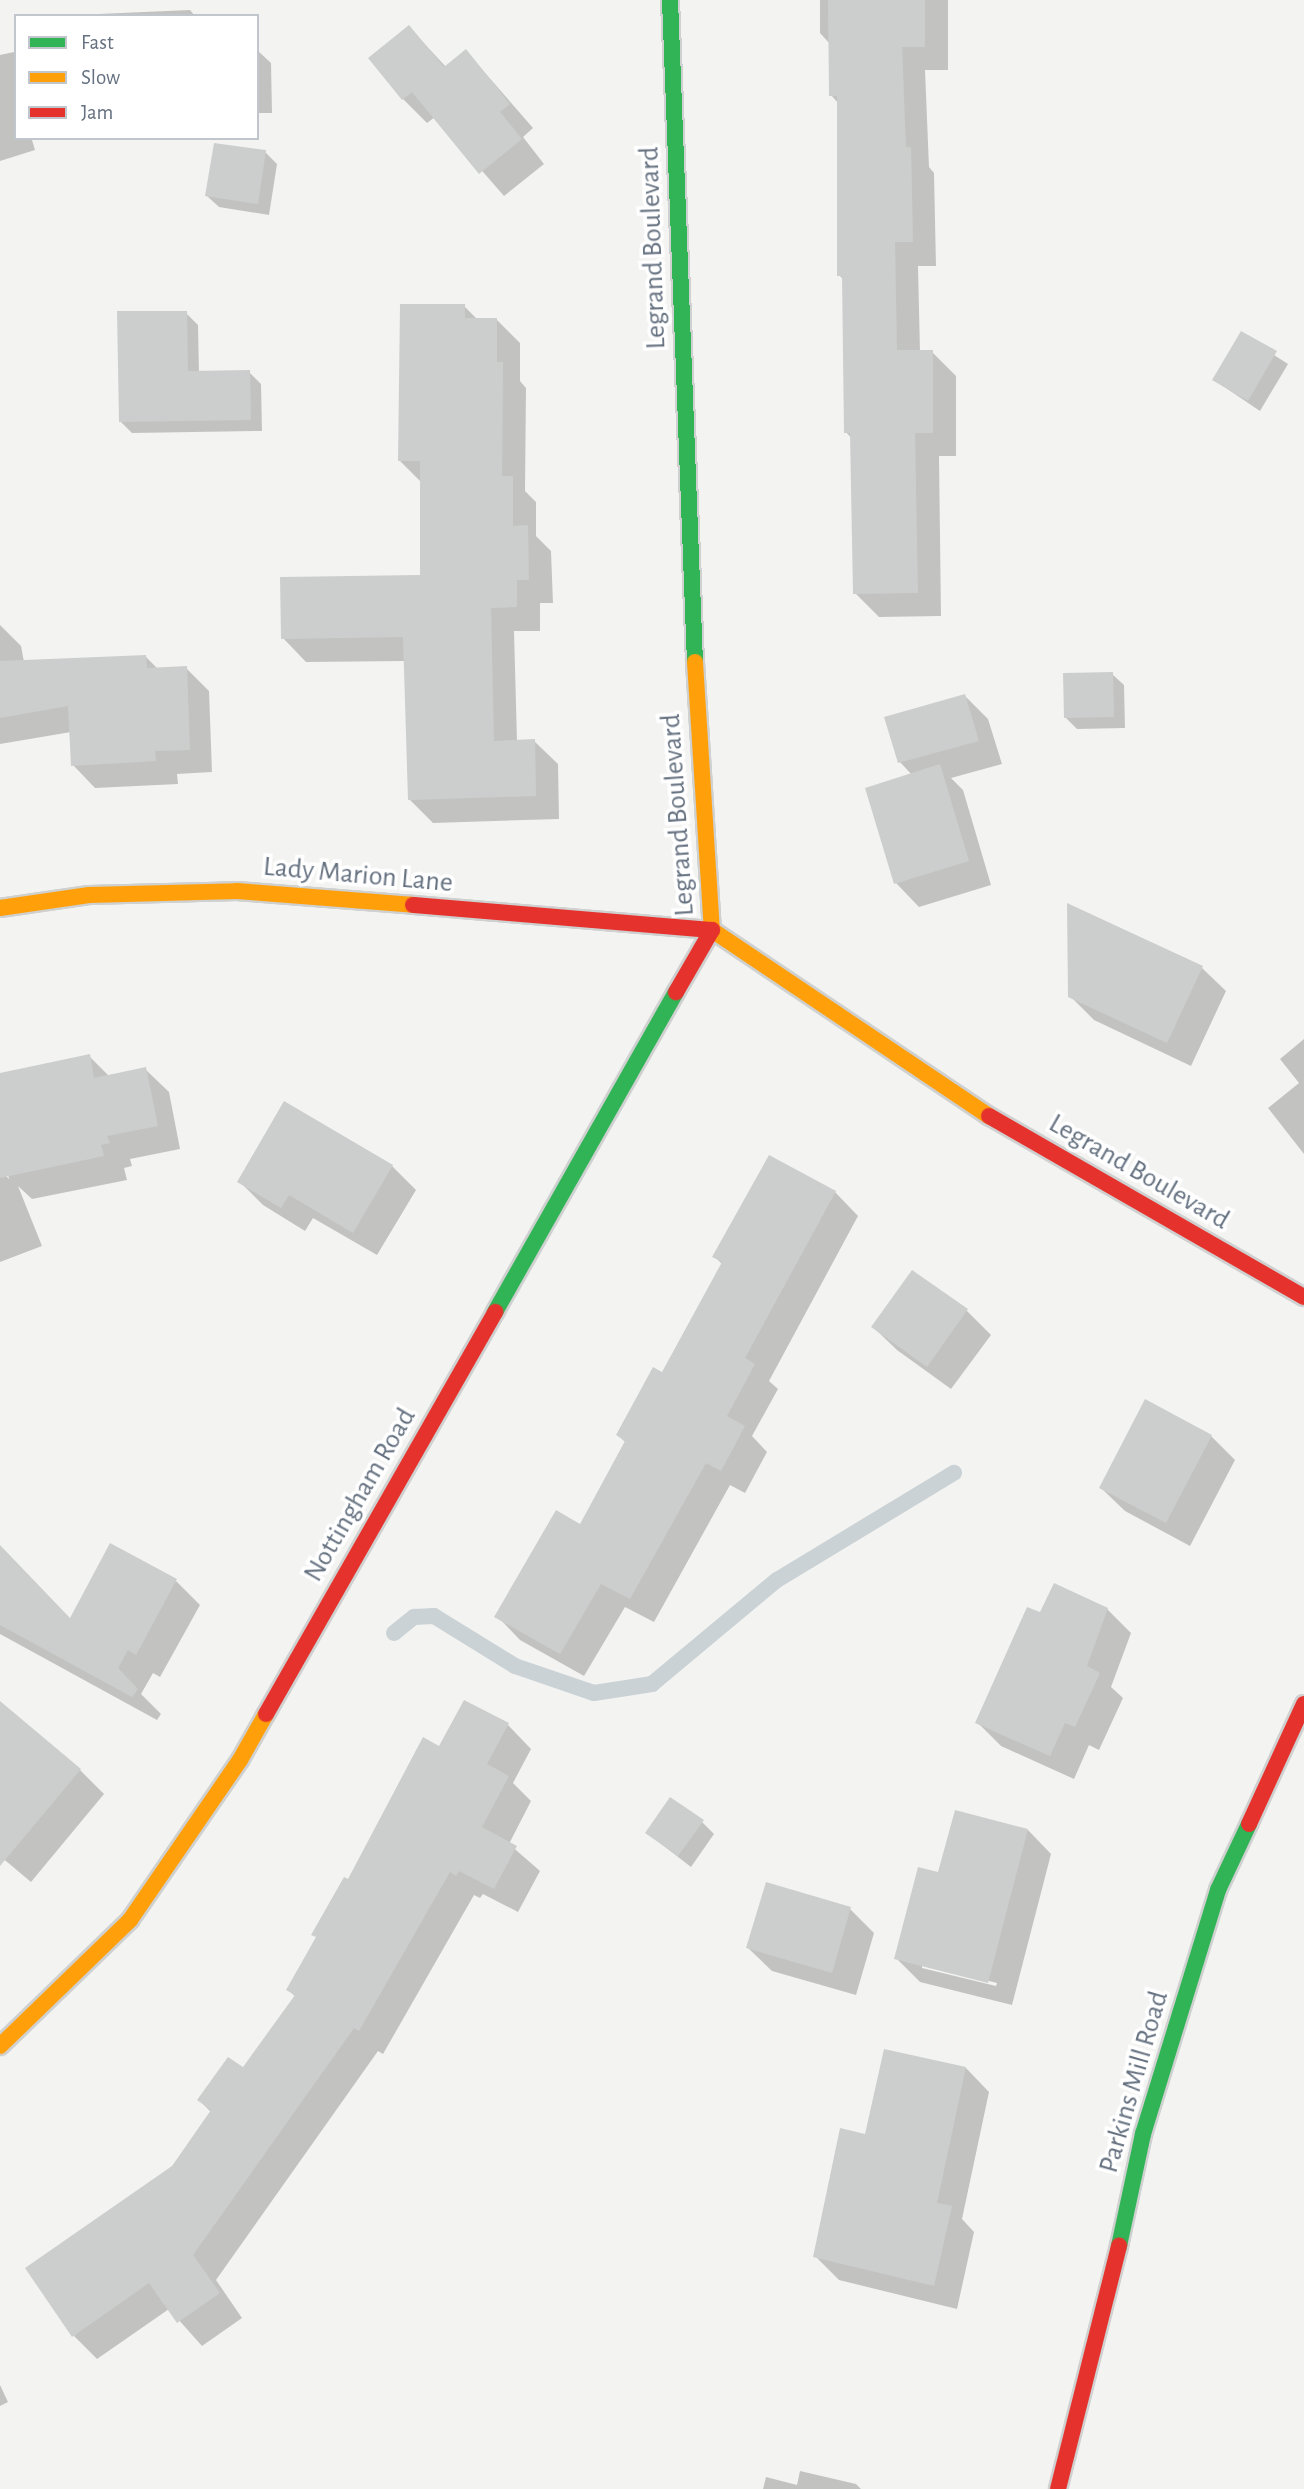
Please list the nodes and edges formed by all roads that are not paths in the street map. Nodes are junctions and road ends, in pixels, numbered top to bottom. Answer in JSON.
{"nodes":[{"id":1,"x":670,"y":0,"type":"edge"},
{"id":2,"x":0,"y":908,"type":"edge"},
{"id":3,"x":712,"y":930,"type":"junction"},
{"id":4,"x":1304,"y":1297,"type":"edge"},
{"id":5,"x":1304,"y":1704,"type":"edge"},
{"id":6,"x":0,"y":2046,"type":"edge"},
{"id":7,"x":1058,"y":2489,"type":"edge"}],
"edges":[{"from":1,"to":3,"type":"street","name":"Legrand Boulevard"},
{"from":2,"to":3,"type":"street","name":"Lady Marion Lane"},
{"from":3,"to":4,"type":"street","name":"Legrand Boulevard"},
{"from":3,"to":6,"type":"street","name":"Nottingham Road"},
{"from":5,"to":7,"type":"street","name":"Parkins Mill Road"}]}
